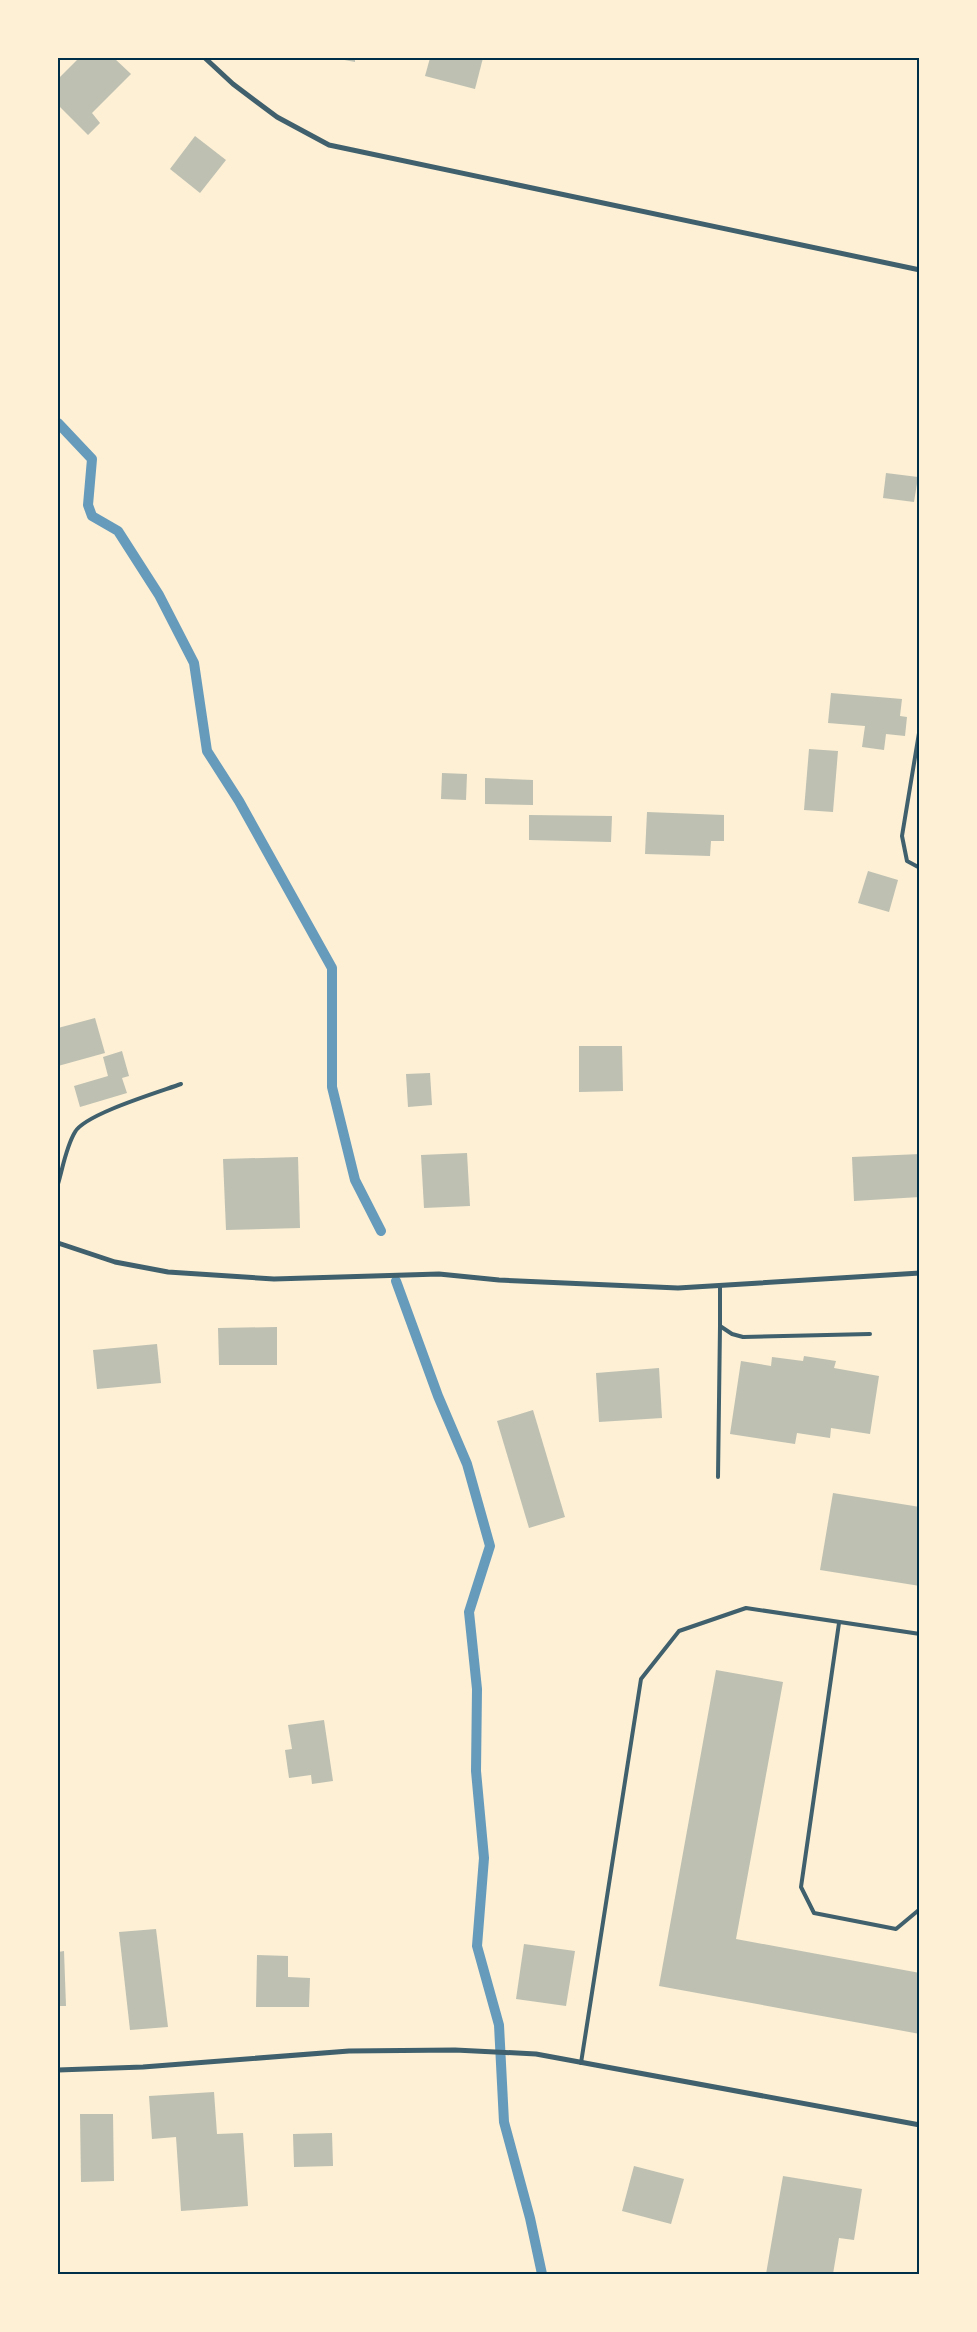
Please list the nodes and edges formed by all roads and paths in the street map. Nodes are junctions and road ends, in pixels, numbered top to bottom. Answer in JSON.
{"nodes":[{"id":1,"x":205,"y":58,"type":"edge"},
{"id":2,"x":920,"y":270,"type":"edge"},
{"id":3,"x":920,"y":727,"type":"edge"},
{"id":4,"x":920,"y":868,"type":"edge"},
{"id":5,"x":181,"y":1084,"type":"dead end"},
{"id":6,"x":58,"y":1184,"type":"edge"},
{"id":7,"x":58,"y":1243,"type":"edge"},
{"id":8,"x":920,"y":1273,"type":"edge"},
{"id":9,"x":720,"y":1286,"type":"junction"},
{"id":10,"x":720,"y":1326,"type":"junction"},
{"id":11,"x":870,"y":1334,"type":"dead end"},
{"id":12,"x":718,"y":1477,"type":"dead end"},
{"id":13,"x":839,"y":1623,"type":"junction"},
{"id":14,"x":920,"y":1634,"type":"edge"},
{"id":15,"x":920,"y":1909,"type":"edge"},
{"id":16,"x":581,"y":2063,"type":"junction"},
{"id":17,"x":58,"y":2070,"type":"edge"},
{"id":18,"x":920,"y":2125,"type":"edge"}],
"edges":[{"from":1,"to":2,"type":"street"},
{"from":3,"to":4,"type":"lane"},
{"from":5,"to":6,"type":"lane"},
{"from":7,"to":9,"type":"street"},
{"from":8,"to":9,"type":"street"},
{"from":9,"to":10,"type":"lane"},
{"from":10,"to":11,"type":"lane"},
{"from":10,"to":12,"type":"lane"},
{"from":13,"to":14,"type":"lane"},
{"from":13,"to":15,"type":"lane"},
{"from":13,"to":16,"type":"lane"},
{"from":16,"to":17,"type":"street"},
{"from":16,"to":18,"type":"street"}]}
